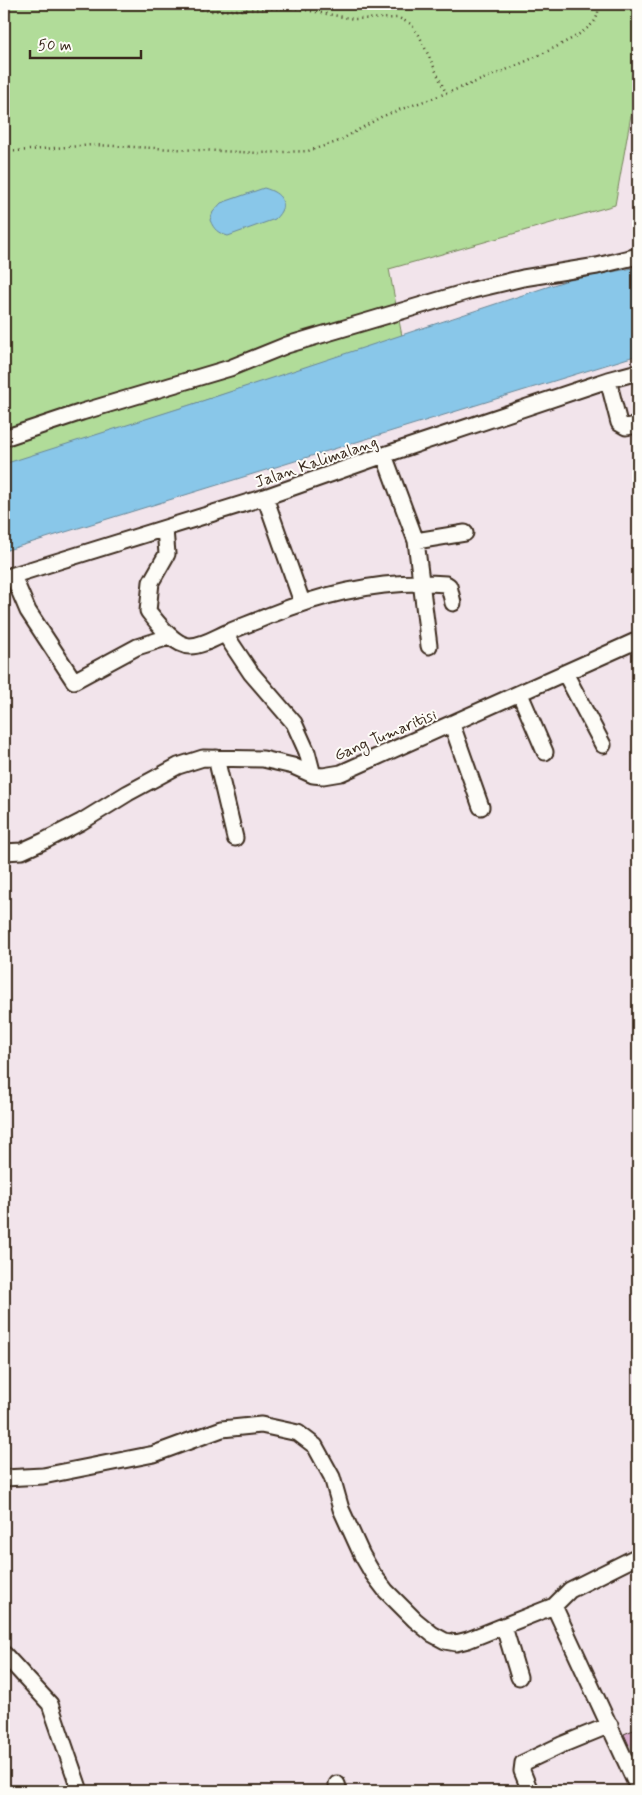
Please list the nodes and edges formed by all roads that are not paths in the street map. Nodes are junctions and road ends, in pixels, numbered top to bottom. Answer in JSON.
{"nodes":[{"id":1,"x":638,"y":256,"type":"edge"},
{"id":2,"x":638,"y":372,"type":"edge"},
{"id":3,"x":608,"y":380,"type":"junction"},
{"id":4,"x":638,"y":425,"type":"edge"},
{"id":5,"x":4,"y":438,"type":"edge"},
{"id":6,"x":384,"y":455,"type":"junction"},
{"id":7,"x":265,"y":497,"type":"junction"},
{"id":8,"x":164,"y":529,"type":"junction"},
{"id":9,"x":465,"y":533,"type":"dead end"},
{"id":10,"x":416,"y":542,"type":"junction"},
{"id":11,"x":8,"y":577,"type":"edge"},
{"id":12,"x":422,"y":582,"type":"junction"},
{"id":13,"x":302,"y":602,"type":"junction"},
{"id":14,"x":452,"y":602,"type":"dead end"},
{"id":15,"x":225,"y":634,"type":"junction"},
{"id":16,"x":169,"y":637,"type":"junction"},
{"id":17,"x":638,"y":640,"type":"edge"},
{"id":18,"x":430,"y":646,"type":"dead end"},
{"id":19,"x":565,"y":673,"type":"junction"},
{"id":20,"x":520,"y":694,"type":"junction"},
{"id":21,"x":452,"y":725,"type":"junction"},
{"id":22,"x":603,"y":744,"type":"dead end"},
{"id":23,"x":545,"y":752,"type":"dead end"},
{"id":24,"x":216,"y":758,"type":"junction"},
{"id":25,"x":312,"y":775,"type":"junction"},
{"id":26,"x":481,"y":807,"type":"dead end"},
{"id":27,"x":234,"y":838,"type":"dead end"},
{"id":28,"x":4,"y":852,"type":"edge"},
{"id":29,"x":4,"y":1478,"type":"edge"},
{"id":30,"x":638,"y":1556,"type":"edge"},
{"id":31,"x":554,"y":1606,"type":"junction"},
{"id":32,"x":504,"y":1627,"type":"junction"},
{"id":33,"x":4,"y":1654,"type":"edge"},
{"id":34,"x":519,"y":1677,"type":"dead end"},
{"id":35,"x":610,"y":1725,"type":"junction"},
{"id":36,"x":638,"y":1788,"type":"edge"},
{"id":37,"x":80,"y":1791,"type":"edge"},
{"id":38,"x":530,"y":1791,"type":"edge"}],
"edges":[{"from":1,"to":5,"type":"street"},
{"from":2,"to":3,"type":"street","name":"Jalan Kalimalang"},
{"from":3,"to":4,"type":"street"},
{"from":3,"to":6,"type":"street","name":"Jalan Kalimalang"},
{"from":6,"to":7,"type":"street","name":"Jalan Kalimalang"},
{"from":6,"to":10,"type":"street"},
{"from":7,"to":8,"type":"street","name":"Jalan Kalimalang"},
{"from":7,"to":13,"type":"street"},
{"from":8,"to":11,"type":"street","name":"Jalan Kalimalang"},
{"from":8,"to":16,"type":"street"},
{"from":9,"to":10,"type":"street"},
{"from":10,"to":12,"type":"street"},
{"from":11,"to":16,"type":"street"},
{"from":12,"to":13,"type":"street"},
{"from":12,"to":14,"type":"street"},
{"from":12,"to":18,"type":"street"},
{"from":13,"to":15,"type":"street"},
{"from":15,"to":16,"type":"street"},
{"from":15,"to":25,"type":"street"},
{"from":17,"to":19,"type":"street","name":"Gang Tumaritisi"},
{"from":19,"to":20,"type":"street","name":"Gang Tumaritisi"},
{"from":19,"to":22,"type":"street"},
{"from":20,"to":21,"type":"street","name":"Gang Tumaritisi"},
{"from":20,"to":23,"type":"street"},
{"from":21,"to":25,"type":"street","name":"Gang Tumaritisi"},
{"from":21,"to":26,"type":"street"},
{"from":24,"to":25,"type":"street","name":"Gang Tumaritisi"},
{"from":24,"to":27,"type":"street"},
{"from":24,"to":28,"type":"street","name":"Gang Tumaritisi"},
{"from":29,"to":32,"type":"street"},
{"from":30,"to":31,"type":"street"},
{"from":31,"to":32,"type":"street"},
{"from":31,"to":35,"type":"street"},
{"from":32,"to":34,"type":"street"},
{"from":33,"to":37,"type":"street"},
{"from":35,"to":36,"type":"street"},
{"from":35,"to":38,"type":"street"}]}
